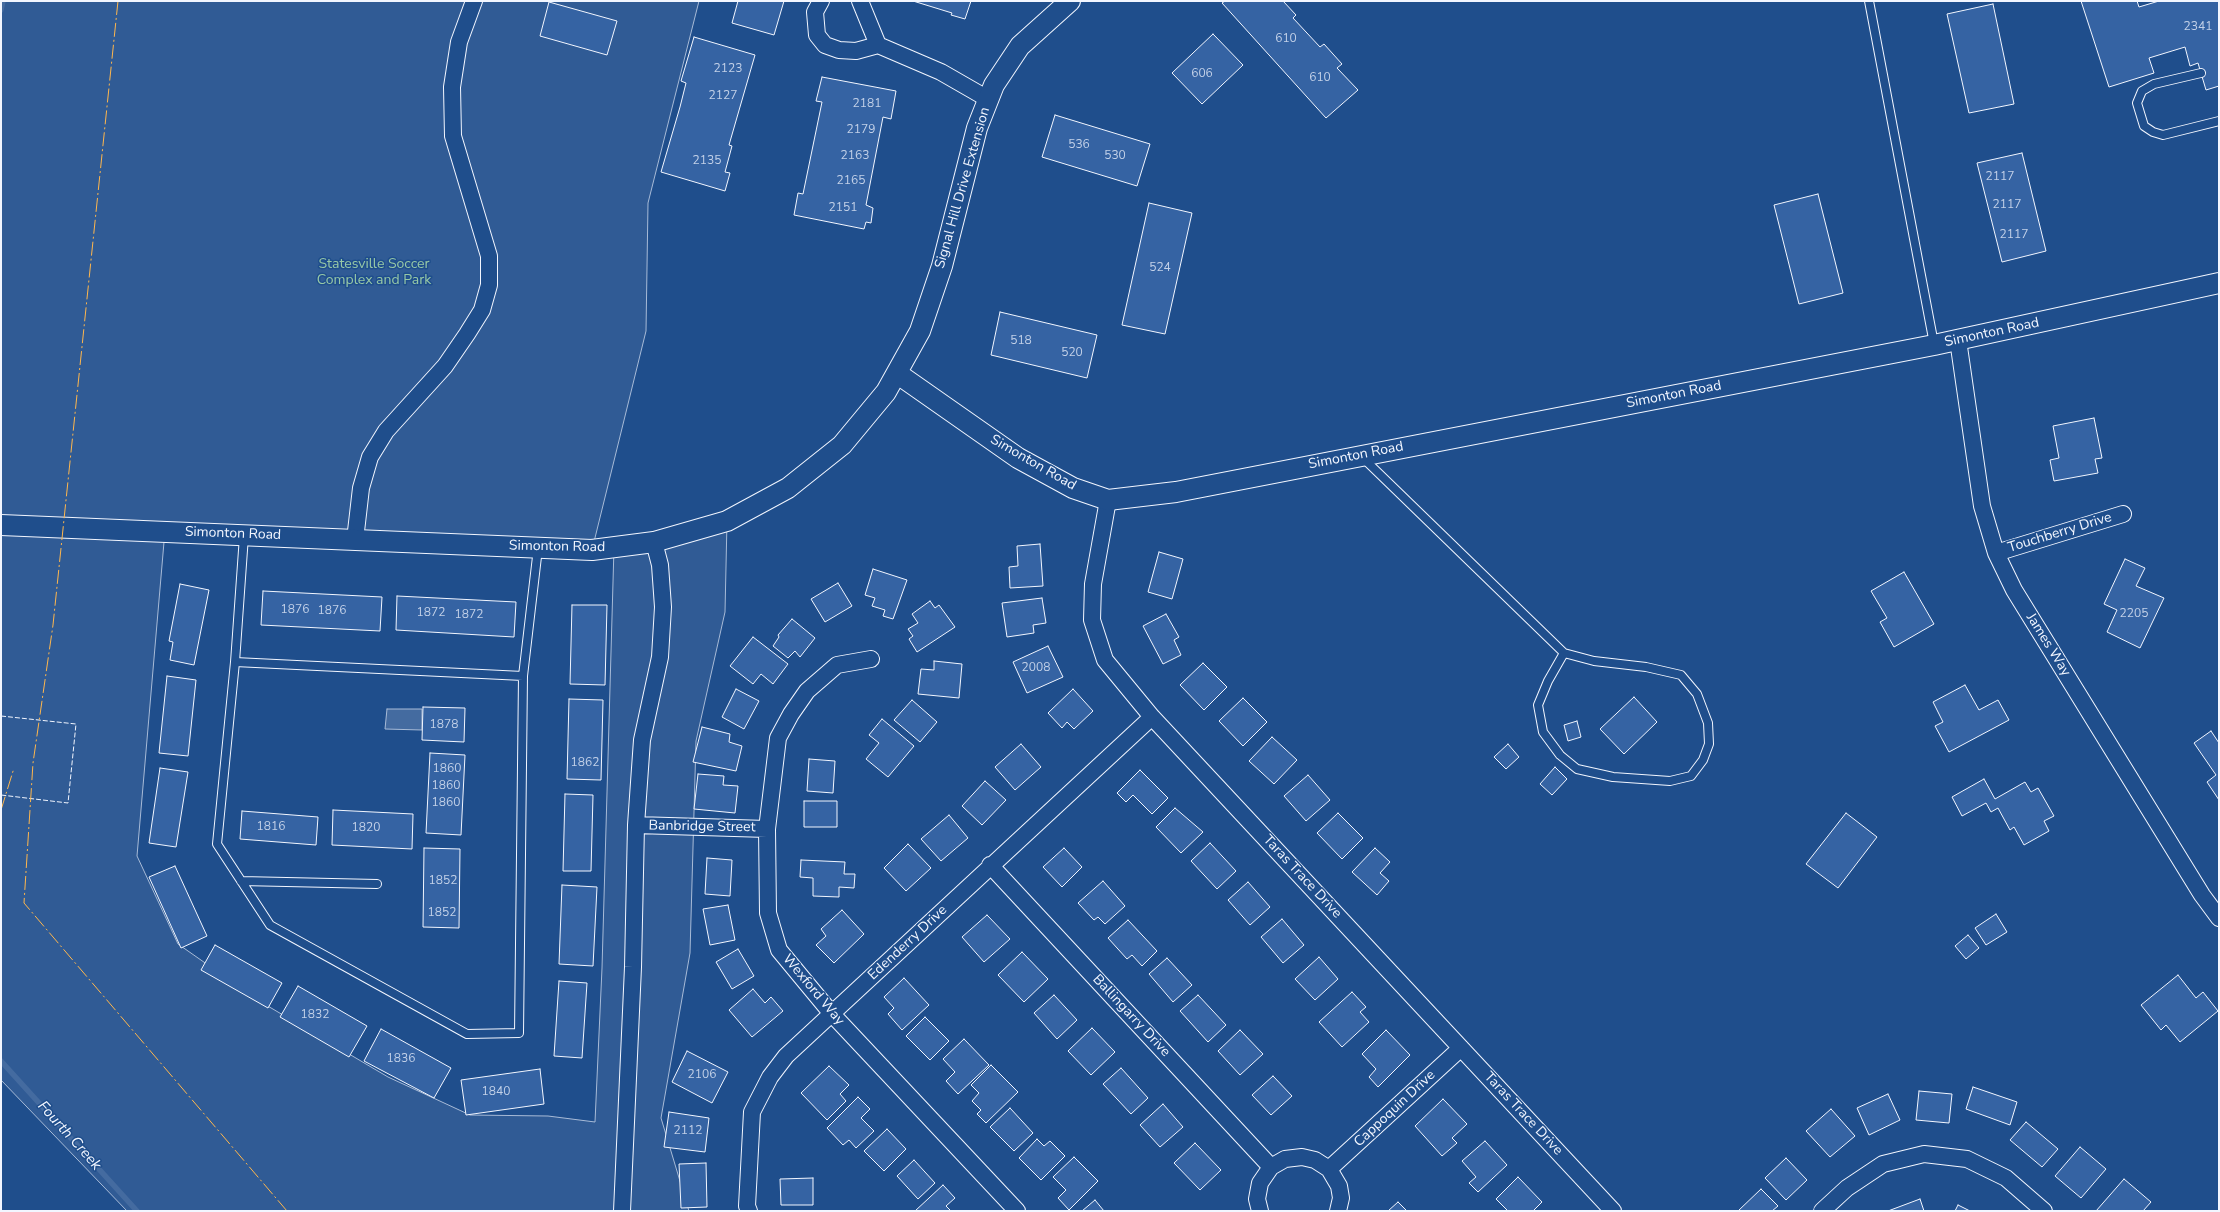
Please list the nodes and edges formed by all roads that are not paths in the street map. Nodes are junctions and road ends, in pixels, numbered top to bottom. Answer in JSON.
{"nodes":[{"id":1,"x":474,"y":1,"type":"edge"},
{"id":2,"x":821,"y":1,"type":"edge"},
{"id":3,"x":860,"y":1,"type":"edge"},
{"id":4,"x":1070,"y":1,"type":"edge"},
{"id":5,"x":1869,"y":1,"type":"edge"},
{"id":6,"x":878,"y":44,"type":"junction"},
{"id":7,"x":2201,"y":73,"type":"dead end"},
{"id":8,"x":988,"y":99,"type":"junction"},
{"id":9,"x":2219,"y":120,"type":"edge"},
{"id":10,"x":2219,"y":283,"type":"edge"},
{"id":11,"x":1958,"y":340,"type":"junction"},
{"id":12,"x":1934,"y":345,"type":"junction"},
{"id":13,"x":898,"y":374,"type":"junction"},
{"id":14,"x":1360,"y":455,"type":"junction"},
{"id":15,"x":1108,"y":500,"type":"junction"},
{"id":16,"x":2123,"y":514,"type":"dead end"},
{"id":17,"x":6,"y":525,"type":"edge"},
{"id":18,"x":244,"y":535,"type":"junction"},
{"id":19,"x":355,"y":540,"type":"junction"},
{"id":20,"x":654,"y":542,"type":"junction"},
{"id":21,"x":538,"y":547,"type":"junction"},
{"id":22,"x":1996,"y":552,"type":"junction"},
{"id":23,"x":1564,"y":654,"type":"junction"},
{"id":24,"x":871,"y":659,"type":"dead end"},
{"id":25,"x":235,"y":662,"type":"junction"},
{"id":26,"x":523,"y":676,"type":"junction"},
{"id":27,"x":1152,"y":717,"type":"junction"},
{"id":28,"x":636,"y":825,"type":"junction"},
{"id":29,"x":767,"y":828,"type":"junction"},
{"id":30,"x":990,"y":865,"type":"junction"},
{"id":31,"x":241,"y":881,"type":"junction"},
{"id":32,"x":377,"y":884,"type":"dead end"},
{"id":33,"x":2219,"y":918,"type":"edge"},
{"id":34,"x":832,"y":1014,"type":"junction"},
{"id":35,"x":1461,"y":1048,"type":"junction"},
{"id":36,"x":1271,"y":1167,"type":"junction"},
{"id":37,"x":1329,"y":1169,"type":"junction"},
{"id":38,"x":622,"y":1211,"type":"edge"},
{"id":39,"x":749,"y":1211,"type":"edge"},
{"id":40,"x":1017,"y":1211,"type":"edge"},
{"id":41,"x":1260,"y":1211,"type":"edge"},
{"id":42,"x":1338,"y":1211,"type":"edge"},
{"id":43,"x":1613,"y":1211,"type":"edge"},
{"id":44,"x":1822,"y":1211,"type":"edge"},
{"id":45,"x":2044,"y":1211,"type":"edge"}],
"edges":[{"from":1,"to":19,"type":"street"},
{"from":2,"to":6,"type":"street"},
{"from":3,"to":6,"type":"street"},
{"from":4,"to":8,"type":"street","name":"Signal Hill Drive Extension"},
{"from":5,"to":12,"type":"lane"},
{"from":6,"to":8,"type":"street"},
{"from":7,"to":9,"type":"lane"},
{"from":8,"to":13,"type":"street","name":"Signal Hill Drive Extension"},
{"from":10,"to":11,"type":"street","name":"Simonton Road"},
{"from":11,"to":12,"type":"street","name":"Simonton Road"},
{"from":11,"to":22,"type":"street","name":"James Way"},
{"from":12,"to":14,"type":"street","name":"Simonton Road"},
{"from":13,"to":15,"type":"street","name":"Simonton Road"},
{"from":13,"to":20,"type":"street","name":"Simonton Road"},
{"from":14,"to":15,"type":"street","name":"Simonton Road"},
{"from":14,"to":23,"type":"lane"},
{"from":15,"to":27,"type":"street","name":"Taras Trace Drive"},
{"from":16,"to":22,"type":"street","name":"Touchberry Drive"},
{"from":17,"to":18,"type":"street","name":"Simonton Road"},
{"from":18,"to":19,"type":"street","name":"Simonton Road"},
{"from":18,"to":25,"type":"lane"},
{"from":19,"to":21,"type":"street","name":"Simonton Road"},
{"from":20,"to":21,"type":"street","name":"Simonton Road"},
{"from":20,"to":28,"type":"street"},
{"from":21,"to":26,"type":"lane"},
{"from":22,"to":33,"type":"street","name":"James Way"},
{"from":23,"to":23,"type":"lane"},
{"from":24,"to":29,"type":"street","name":"Wexford Way"},
{"from":25,"to":26,"type":"lane"},
{"from":25,"to":31,"type":"lane"},
{"from":26,"to":31,"type":"lane"},
{"from":27,"to":30,"type":"street","name":"Edenderry Drive"},
{"from":27,"to":35,"type":"street","name":"Taras Trace Drive"},
{"from":28,"to":29,"type":"street","name":"Banbridge Street"},
{"from":28,"to":38,"type":"street"},
{"from":29,"to":34,"type":"street","name":"Wexford Way"},
{"from":30,"to":34,"type":"street","name":"Edenderry Drive"},
{"from":30,"to":36,"type":"street","name":"Ballingarry Drive"},
{"from":31,"to":32,"type":"lane"},
{"from":34,"to":39,"type":"street","name":"Edenderry Drive"},
{"from":34,"to":40,"type":"street","name":"Wexford Way"},
{"from":35,"to":37,"type":"street","name":"Cappoquin Drive"},
{"from":35,"to":43,"type":"street","name":"Taras Trace Drive"},
{"from":36,"to":37,"type":"street"},
{"from":36,"to":41,"type":"street"},
{"from":37,"to":42,"type":"street"},
{"from":44,"to":45,"type":"street"}]}
